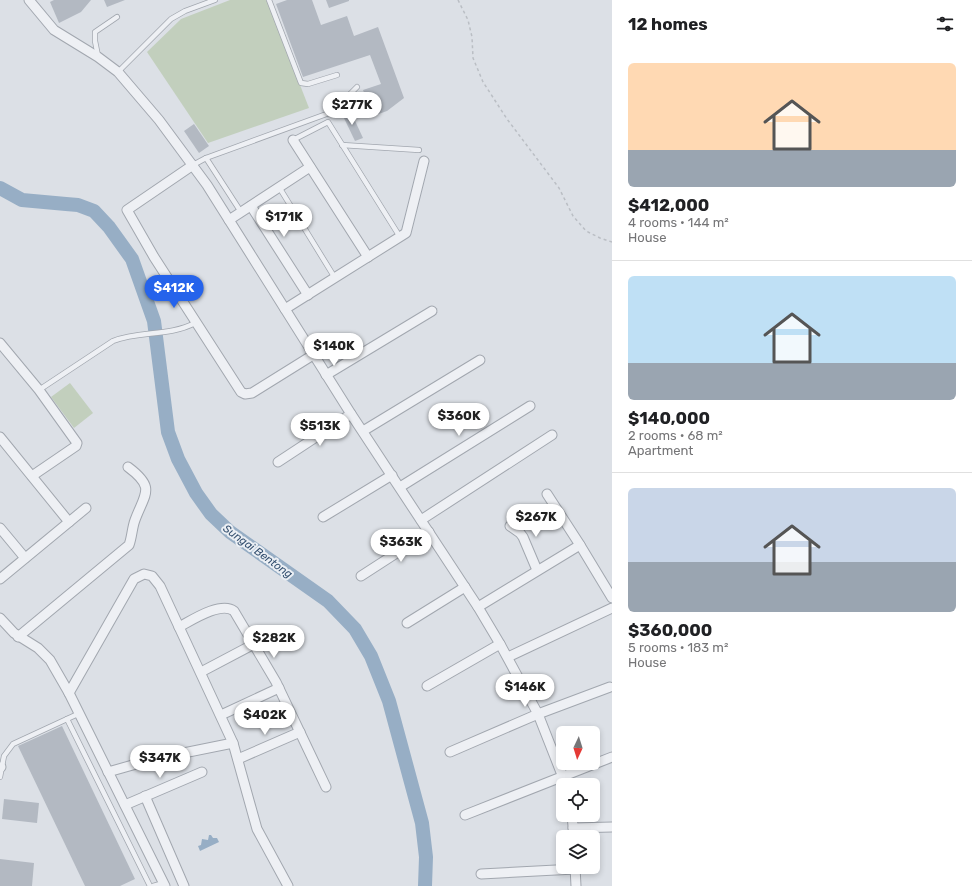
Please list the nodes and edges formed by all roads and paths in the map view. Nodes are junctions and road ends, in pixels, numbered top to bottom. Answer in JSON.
{"nodes":[{"id":1,"x":29,"y":0,"type":"edge"},
{"id":2,"x":215,"y":0,"type":"edge"},
{"id":3,"x":269,"y":0,"type":"edge"},
{"id":4,"x":458,"y":0,"type":"edge"},
{"id":5,"x":116,"y":17,"type":"dead end"},
{"id":6,"x":98,"y":57,"type":"junction"},
{"id":7,"x":118,"y":72,"type":"junction"},
{"id":8,"x":337,"y":75,"type":"dead end"},
{"id":9,"x":357,"y":87,"type":"dead end"},
{"id":10,"x":293,"y":140,"type":"joint"},
{"id":11,"x":342,"y":145,"type":"junction"},
{"id":12,"x":419,"y":150,"type":"dead end"},
{"id":13,"x":206,"y":158,"type":"junction"},
{"id":14,"x":424,"y":161,"type":"dead end"},
{"id":15,"x":193,"y":165,"type":"junction"},
{"id":16,"x":310,"y":167,"type":"junction"},
{"id":17,"x":279,"y":187,"type":"junction"},
{"id":18,"x":251,"y":206,"type":"junction"},
{"id":19,"x":241,"y":212,"type":"junction"},
{"id":20,"x":229,"y":220,"type":"junction"},
{"id":21,"x":400,"y":237,"type":"junction"},
{"id":22,"x":612,"y":242,"type":"edge"},
{"id":23,"x":368,"y":257,"type":"junction"},
{"id":24,"x":335,"y":278,"type":"junction"},
{"id":25,"x":308,"y":295,"type":"junction"},
{"id":26,"x":285,"y":308,"type":"junction"},
{"id":27,"x":432,"y":310,"type":"dead end"},
{"id":28,"x":195,"y":323,"type":"junction"},
{"id":29,"x":0,"y":343,"type":"edge"},
{"id":30,"x":313,"y":355,"type":"junction"},
{"id":31,"x":480,"y":360,"type":"dead end"},
{"id":32,"x":326,"y":374,"type":"junction"},
{"id":33,"x":39,"y":390,"type":"junction"},
{"id":34,"x":530,"y":406,"type":"dead end"},
{"id":35,"x":351,"y":414,"type":"junction"},
{"id":36,"x":363,"y":431,"type":"junction"},
{"id":37,"x":552,"y":435,"type":"dead end"},
{"id":38,"x":0,"y":437,"type":"edge"},
{"id":39,"x":278,"y":462,"type":"dead end"},
{"id":40,"x":128,"y":466,"type":"dead end"},
{"id":41,"x":392,"y":475,"type":"junction"},
{"id":42,"x":32,"y":476,"type":"junction"},
{"id":43,"x":400,"y":487,"type":"junction"},
{"id":44,"x":547,"y":494,"type":"dead end"},
{"id":45,"x":86,"y":508,"type":"dead end"},
{"id":46,"x":323,"y":517,"type":"dead end"},
{"id":47,"x":421,"y":520,"type":"junction"},
{"id":48,"x":69,"y":522,"type":"junction"},
{"id":49,"x":510,"y":526,"type":"dead end"},
{"id":50,"x":0,"y":528,"type":"edge"},
{"id":51,"x":429,"y":532,"type":"junction"},
{"id":52,"x":580,"y":545,"type":"junction"},
{"id":53,"x":25,"y":558,"type":"junction"},
{"id":54,"x":537,"y":570,"type":"junction"},
{"id":55,"x":361,"y":576,"type":"dead end"},
{"id":56,"x":0,"y":579,"type":"edge"},
{"id":57,"x":465,"y":587,"type":"junction"},
{"id":58,"x":612,"y":598,"type":"edge"},
{"id":59,"x":478,"y":606,"type":"junction"},
{"id":60,"x":612,"y":608,"type":"edge"},
{"id":61,"x":0,"y":618,"type":"edge"},
{"id":62,"x":407,"y":623,"type":"dead end"},
{"id":63,"x":179,"y":627,"type":"junction"},
{"id":64,"x":18,"y":637,"type":"junction"},
{"id":65,"x":254,"y":644,"type":"junction"},
{"id":66,"x":500,"y":644,"type":"junction"},
{"id":67,"x":508,"y":657,"type":"junction"},
{"id":68,"x":201,"y":672,"type":"junction"},
{"id":69,"x":427,"y":686,"type":"dead end"},
{"id":70,"x":610,"y":687,"type":"dead end"},
{"id":71,"x":279,"y":688,"type":"junction"},
{"id":72,"x":69,"y":693,"type":"junction"},
{"id":73,"x":80,"y":713,"type":"junction"},
{"id":74,"x":538,"y":714,"type":"junction"},
{"id":75,"x":221,"y":715,"type":"junction"},
{"id":76,"x":67,"y":719,"type":"junction"},
{"id":77,"x":300,"y":732,"type":"junction"},
{"id":78,"x":233,"y":743,"type":"junction"},
{"id":79,"x":450,"y":752,"type":"dead end"},
{"id":80,"x":612,"y":757,"type":"edge"},
{"id":81,"x":238,"y":759,"type":"junction"},
{"id":82,"x":1,"y":767,"type":"edge"},
{"id":83,"x":108,"y":772,"type":"junction"},
{"id":84,"x":202,"y":772,"type":"dead end"},
{"id":85,"x":563,"y":775,"type":"junction"},
{"id":86,"x":0,"y":777,"type":"edge"},
{"id":87,"x":564,"y":778,"type":"edge"},
{"id":88,"x":326,"y":787,"type":"dead end"},
{"id":89,"x":145,"y":796,"type":"junction"},
{"id":90,"x":125,"y":805,"type":"junction"},
{"id":91,"x":465,"y":815,"type":"dead end"},
{"id":92,"x":612,"y":827,"type":"edge"},
{"id":93,"x":592,"y":830,"type":"edge"},
{"id":94,"x":556,"y":869,"type":"edge"},
{"id":95,"x":481,"y":874,"type":"dead end"},
{"id":96,"x":575,"y":874,"type":"edge"},
{"id":97,"x":164,"y":884,"type":"edge"},
{"id":98,"x":150,"y":886,"type":"edge"},
{"id":99,"x":153,"y":886,"type":"edge"},
{"id":100,"x":184,"y":886,"type":"edge"},
{"id":101,"x":288,"y":886,"type":"edge"},
{"id":102,"x":576,"y":886,"type":"edge"}],
"edges":[{"from":1,"to":6,"type":"street"},
{"from":2,"to":7,"type":"lane"},
{"from":3,"to":8,"type":"lane"},
{"from":4,"to":22,"type":"path"},
{"from":5,"to":6,"type":"lane"},
{"from":6,"to":7,"type":"street"},
{"from":7,"to":15,"type":"street"},
{"from":9,"to":13,"type":"lane"},
{"from":10,"to":11,"type":"lane"},
{"from":10,"to":16,"type":"street"},
{"from":11,"to":12,"type":"lane"},
{"from":11,"to":21,"type":"lane"},
{"from":13,"to":15,"type":"lane"},
{"from":13,"to":19,"type":"lane"},
{"from":14,"to":21,"type":"street"},
{"from":15,"to":20,"type":"street"},
{"from":15,"to":28,"type":"street"},
{"from":16,"to":17,"type":"street"},
{"from":16,"to":23,"type":"street"},
{"from":17,"to":18,"type":"street"},
{"from":17,"to":24,"type":"lane"},
{"from":18,"to":19,"type":"street"},
{"from":18,"to":25,"type":"street"},
{"from":19,"to":20,"type":"street"},
{"from":20,"to":26,"type":"street"},
{"from":21,"to":23,"type":"street"},
{"from":23,"to":24,"type":"street"},
{"from":24,"to":25,"type":"street"},
{"from":25,"to":26,"type":"street"},
{"from":26,"to":30,"type":"street"},
{"from":27,"to":32,"type":"street"},
{"from":28,"to":30,"type":"street"},
{"from":28,"to":33,"type":"lane"},
{"from":29,"to":33,"type":"street"},
{"from":30,"to":32,"type":"street"},
{"from":31,"to":36,"type":"street"},
{"from":32,"to":35,"type":"street"},
{"from":33,"to":42,"type":"street"},
{"from":34,"to":43,"type":"street"},
{"from":35,"to":36,"type":"street"},
{"from":35,"to":39,"type":"street"},
{"from":36,"to":41,"type":"street"},
{"from":37,"to":47,"type":"street"},
{"from":38,"to":42,"type":"street"},
{"from":40,"to":64,"type":"street"},
{"from":41,"to":43,"type":"street"},
{"from":41,"to":46,"type":"street"},
{"from":42,"to":48,"type":"street"},
{"from":43,"to":47,"type":"street"},
{"from":44,"to":52,"type":"street"},
{"from":45,"to":48,"type":"street"},
{"from":47,"to":51,"type":"street"},
{"from":48,"to":53,"type":"street"},
{"from":49,"to":54,"type":"street"},
{"from":50,"to":53,"type":"street"},
{"from":51,"to":55,"type":"street"},
{"from":51,"to":57,"type":"street"},
{"from":52,"to":54,"type":"street"},
{"from":52,"to":58,"type":"street"},
{"from":53,"to":56,"type":"street"},
{"from":54,"to":59,"type":"street"},
{"from":57,"to":59,"type":"street"},
{"from":57,"to":62,"type":"street"},
{"from":59,"to":66,"type":"street"},
{"from":60,"to":67,"type":"street"},
{"from":61,"to":64,"type":"street"},
{"from":63,"to":65,"type":"street"},
{"from":63,"to":68,"type":"street"},
{"from":63,"to":72,"type":"street"},
{"from":64,"to":72,"type":"street"},
{"from":65,"to":68,"type":"street"},
{"from":65,"to":71,"type":"street"},
{"from":66,"to":67,"type":"street"},
{"from":66,"to":69,"type":"street"},
{"from":67,"to":74,"type":"street"},
{"from":68,"to":75,"type":"street"},
{"from":70,"to":74,"type":"street"},
{"from":71,"to":75,"type":"street"},
{"from":71,"to":77,"type":"street"},
{"from":72,"to":73,"type":"street"},
{"from":73,"to":76,"type":"lane"},
{"from":73,"to":83,"type":"street"},
{"from":74,"to":79,"type":"street"},
{"from":74,"to":85,"type":"street"},
{"from":75,"to":78,"type":"street"},
{"from":76,"to":82,"type":"lane"},
{"from":76,"to":98,"type":"lane"},
{"from":77,"to":81,"type":"street"},
{"from":77,"to":88,"type":"street"},
{"from":78,"to":81,"type":"street"},
{"from":78,"to":83,"type":"street"},
{"from":80,"to":85,"type":"street"},
{"from":81,"to":101,"type":"street"},
{"from":82,"to":86,"type":"lane"},
{"from":83,"to":90,"type":"street"},
{"from":84,"to":89,"type":"street"},
{"from":85,"to":87,"type":"street"},
{"from":85,"to":91,"type":"street"},
{"from":89,"to":90,"type":"street"},
{"from":89,"to":100,"type":"street"},
{"from":90,"to":97,"type":"street"},
{"from":92,"to":93,"type":"street"},
{"from":94,"to":95,"type":"street"},
{"from":96,"to":102,"type":"street"},
{"from":97,"to":99,"type":"lane"}]}
